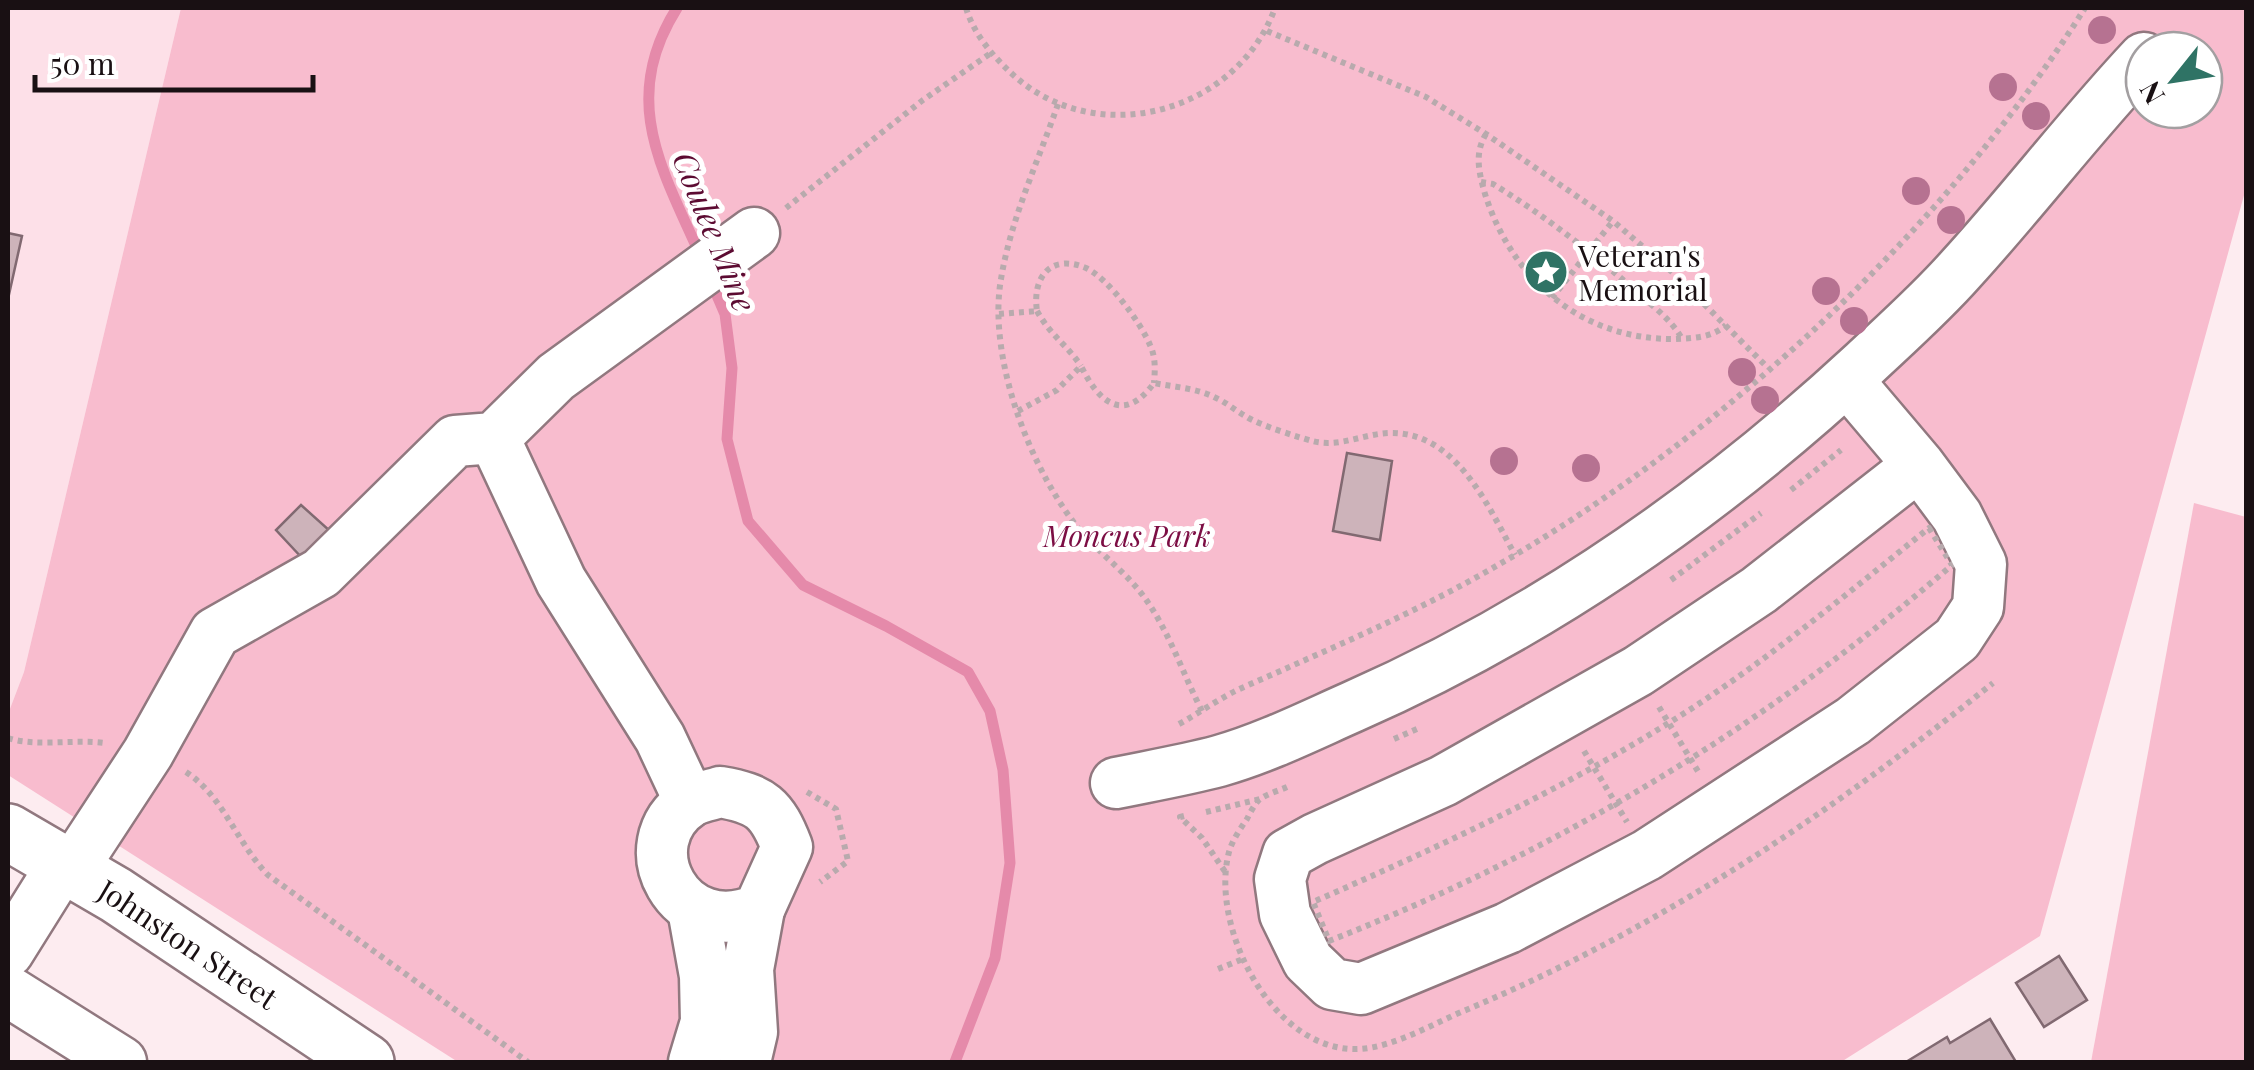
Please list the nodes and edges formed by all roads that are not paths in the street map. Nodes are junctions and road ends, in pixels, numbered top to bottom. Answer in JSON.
{"nodes":[{"id":1,"x":2124,"y":79,"type":"edge"},
{"id":2,"x":754,"y":234,"type":"road end"},
{"id":3,"x":1847,"y":380,"type":"junction"},
{"id":4,"x":494,"y":438,"type":"junction"},
{"id":5,"x":1919,"y":465,"type":"junction"},
{"id":6,"x":1116,"y":783,"type":"dead end"},
{"id":7,"x":690,"y":802,"type":"junction"},
{"id":8,"x":8,"y":832,"type":"edge"},
{"id":9,"x":67,"y":866,"type":"junction"},
{"id":10,"x":759,"y":908,"type":"junction"},
{"id":11,"x":693,"y":909,"type":"junction"},
{"id":12,"x":8,"y":952,"type":"edge"},
{"id":13,"x":8,"y":991,"type":"edge"},
{"id":14,"x":121,"y":1062,"type":"edge"},
{"id":15,"x":366,"y":1062,"type":"edge"},
{"id":16,"x":694,"y":1062,"type":"edge"},
{"id":17,"x":745,"y":1062,"type":"edge"}],
"edges":[{"from":1,"to":3,"type":"lane"},
{"from":2,"to":4,"type":"lane"},
{"from":3,"to":5,"type":"lane"},
{"from":3,"to":6,"type":"lane"},
{"from":4,"to":7,"type":"lane"},
{"from":4,"to":9,"type":"lane"},
{"from":5,"to":5,"type":"lane"},
{"from":7,"to":10,"type":"lane"},
{"from":7,"to":11,"type":"lane"},
{"from":8,"to":9,"type":"main road","name":"Johnston Street"},
{"from":9,"to":12,"type":"lane"},
{"from":9,"to":15,"type":"main road","name":"Johnston Street"},
{"from":10,"to":11,"type":"lane"},
{"from":10,"to":17,"type":"lane"},
{"from":11,"to":16,"type":"lane"},
{"from":13,"to":14,"type":"lane"}]}
